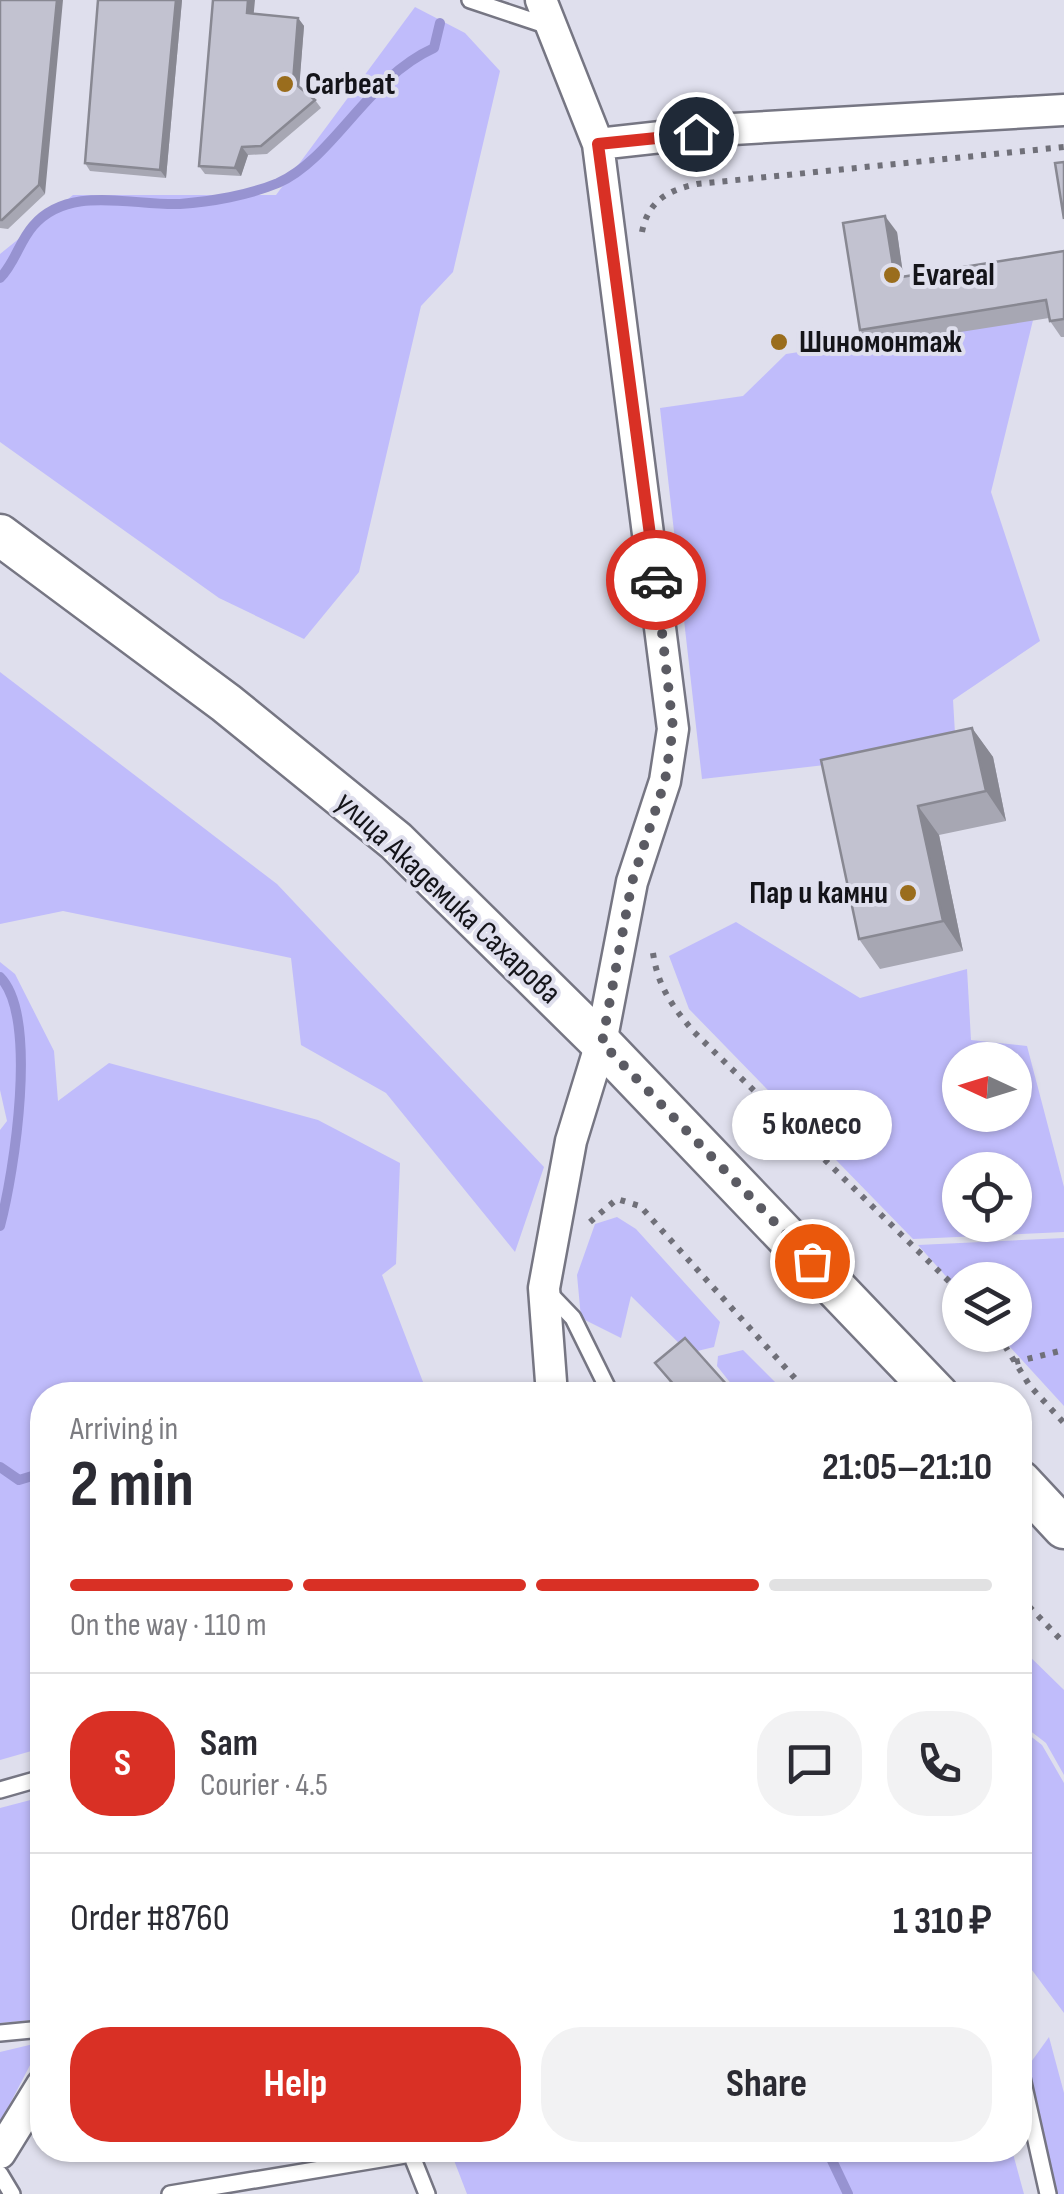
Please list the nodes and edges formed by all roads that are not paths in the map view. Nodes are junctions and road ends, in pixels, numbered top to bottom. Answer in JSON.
{"nodes":[{"id":1,"x":470,"y":0,"type":"edge"},
{"id":2,"x":544,"y":13,"type":"edge"},
{"id":3,"x":1064,"y":110,"type":"edge"},
{"id":4,"x":598,"y":144,"type":"junction"},
{"id":5,"x":0,"y":535,"type":"edge"},
{"id":6,"x":602,"y":1043,"type":"junction"},
{"id":7,"x":544,"y":1288,"type":"junction"},
{"id":8,"x":551,"y":1382,"type":"edge"},
{"id":9,"x":605,"y":1382,"type":"edge"},
{"id":10,"x":926,"y":1382,"type":"edge"},
{"id":11,"x":1032,"y":1495,"type":"edge"},
{"id":12,"x":1064,"y":1528,"type":"edge"},
{"id":13,"x":30,"y":1781,"type":"edge"},
{"id":14,"x":0,"y":1790,"type":"edge"},
{"id":15,"x":30,"y":2030,"type":"edge"},
{"id":16,"x":0,"y":2032,"type":"edge"},
{"id":17,"x":30,"y":2103,"type":"edge"},
{"id":18,"x":1032,"y":2123,"type":"edge"},
{"id":19,"x":0,"y":2152,"type":"edge"},
{"id":20,"x":362,"y":2162,"type":"edge"},
{"id":21,"x":413,"y":2162,"type":"edge"},
{"id":22,"x":0,"y":2174,"type":"edge"},
{"id":23,"x":12,"y":2194,"type":"edge"},
{"id":24,"x":170,"y":2194,"type":"edge"},
{"id":25,"x":426,"y":2194,"type":"edge"},
{"id":26,"x":1048,"y":2194,"type":"edge"}],
"edges":[{"from":1,"to":2,"type":"lane"},
{"from":2,"to":4,"type":"street"},
{"from":3,"to":4,"type":"street"},
{"from":4,"to":6,"type":"street"},
{"from":5,"to":6,"type":"main road","name":"улица Академика Сахарова"},
{"from":6,"to":7,"type":"street"},
{"from":6,"to":10,"type":"main road","name":"улица Академика Сахарова"},
{"from":7,"to":8,"type":"street"},
{"from":7,"to":9,"type":"lane"},
{"from":11,"to":12,"type":"main road"},
{"from":13,"to":14,"type":"lane"},
{"from":15,"to":16,"type":"lane"},
{"from":17,"to":19,"type":"street"},
{"from":18,"to":26,"type":"lane"},
{"from":20,"to":24,"type":"lane"},
{"from":21,"to":25,"type":"lane"},
{"from":22,"to":23,"type":"lane"}]}
